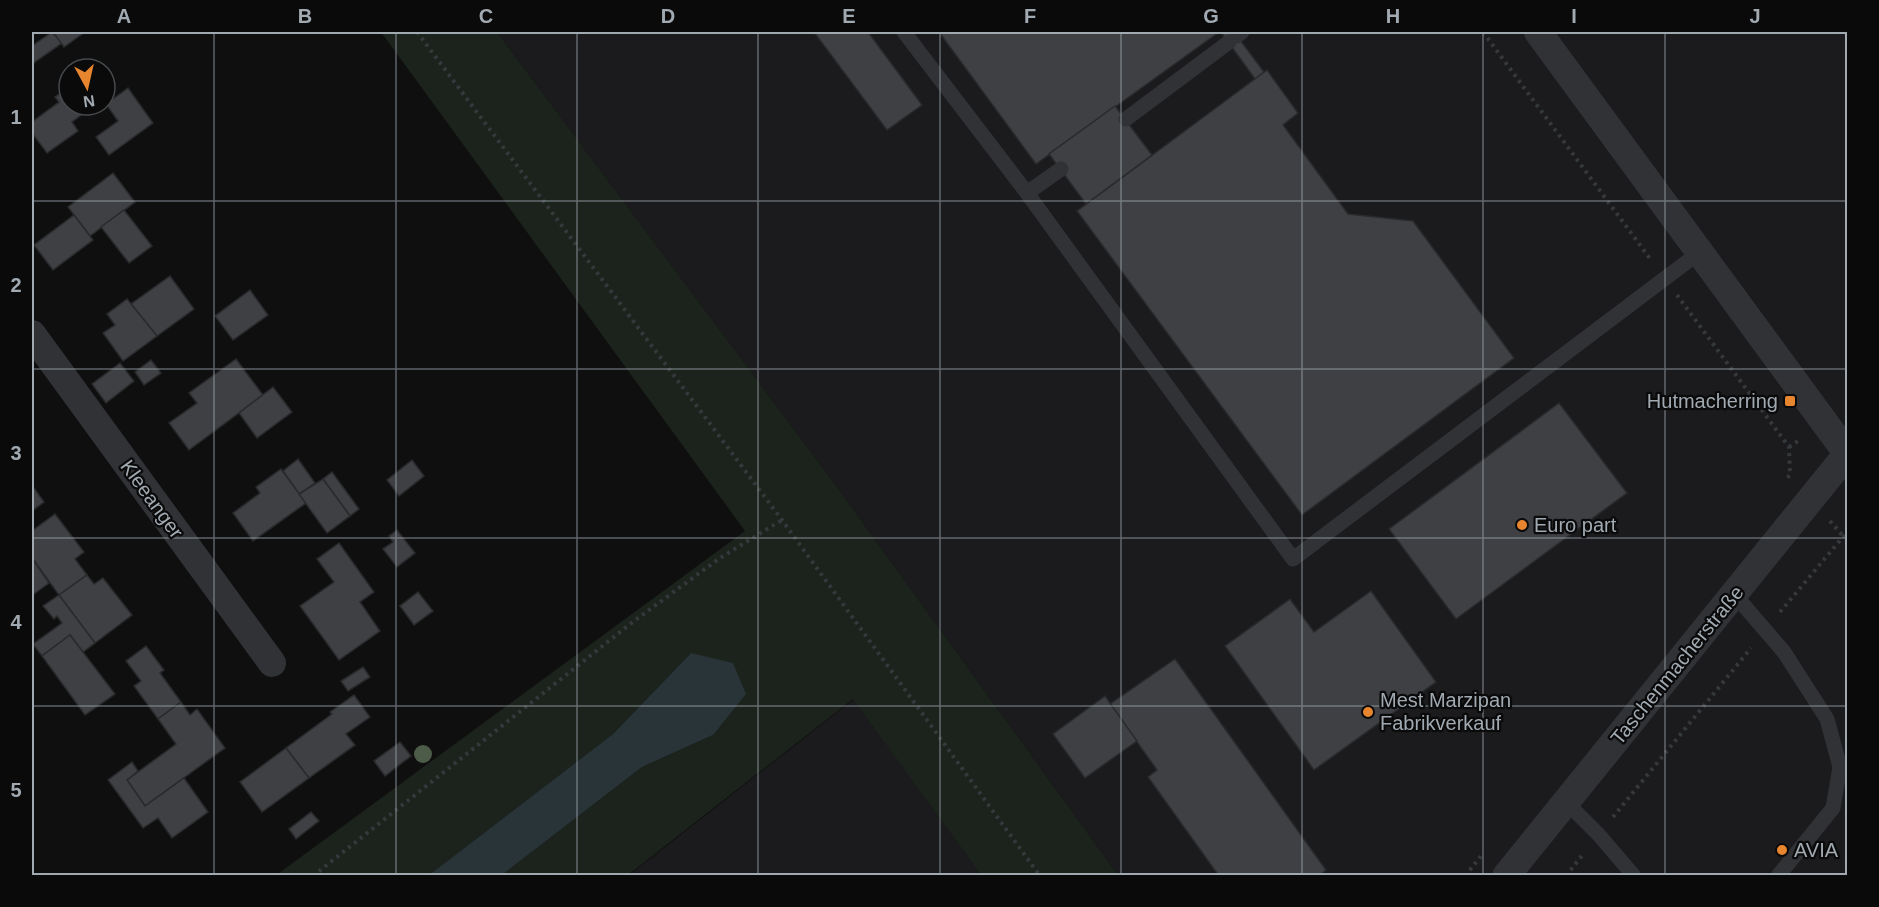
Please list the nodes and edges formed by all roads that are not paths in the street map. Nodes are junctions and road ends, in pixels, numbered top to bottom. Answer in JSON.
{"nodes":[{"id":1,"x":904,"y":32,"type":"edge"},
{"id":2,"x":1538,"y":32,"type":"edge"},
{"id":3,"x":1236,"y":36,"type":"edge"},
{"id":4,"x":1125,"y":119,"type":"dead end"},
{"id":5,"x":1061,"y":169,"type":"dead end"},
{"id":6,"x":1027,"y":193,"type":"junction"},
{"id":7,"x":1700,"y":252,"type":"junction"},
{"id":8,"x":32,"y":334,"type":"edge"},
{"id":9,"x":1847,"y":453,"type":"edge"},
{"id":10,"x":1734,"y":594,"type":"junction"},
{"id":11,"x":272,"y":663,"type":"dead end"},
{"id":12,"x":1566,"y":802,"type":"junction"},
{"id":13,"x":1506,"y":876,"type":"edge"},
{"id":14,"x":1634,"y":876,"type":"edge"},
{"id":15,"x":1779,"y":876,"type":"edge"}],
"edges":[{"from":1,"to":6,"type":"lane"},
{"from":2,"to":7,"type":"street"},
{"from":3,"to":4,"type":"lane"},
{"from":5,"to":6,"type":"lane"},
{"from":6,"to":7,"type":"lane"},
{"from":7,"to":9,"type":"street"},
{"from":8,"to":11,"type":"street","name":"Kleeanger"},
{"from":9,"to":10,"type":"street","name":"Taschenmacherstraße"},
{"from":10,"to":12,"type":"street","name":"Taschenmacherstraße"},
{"from":10,"to":15,"type":"lane"},
{"from":12,"to":13,"type":"street","name":"Taschenmacherstraße"},
{"from":12,"to":14,"type":"lane"}]}
